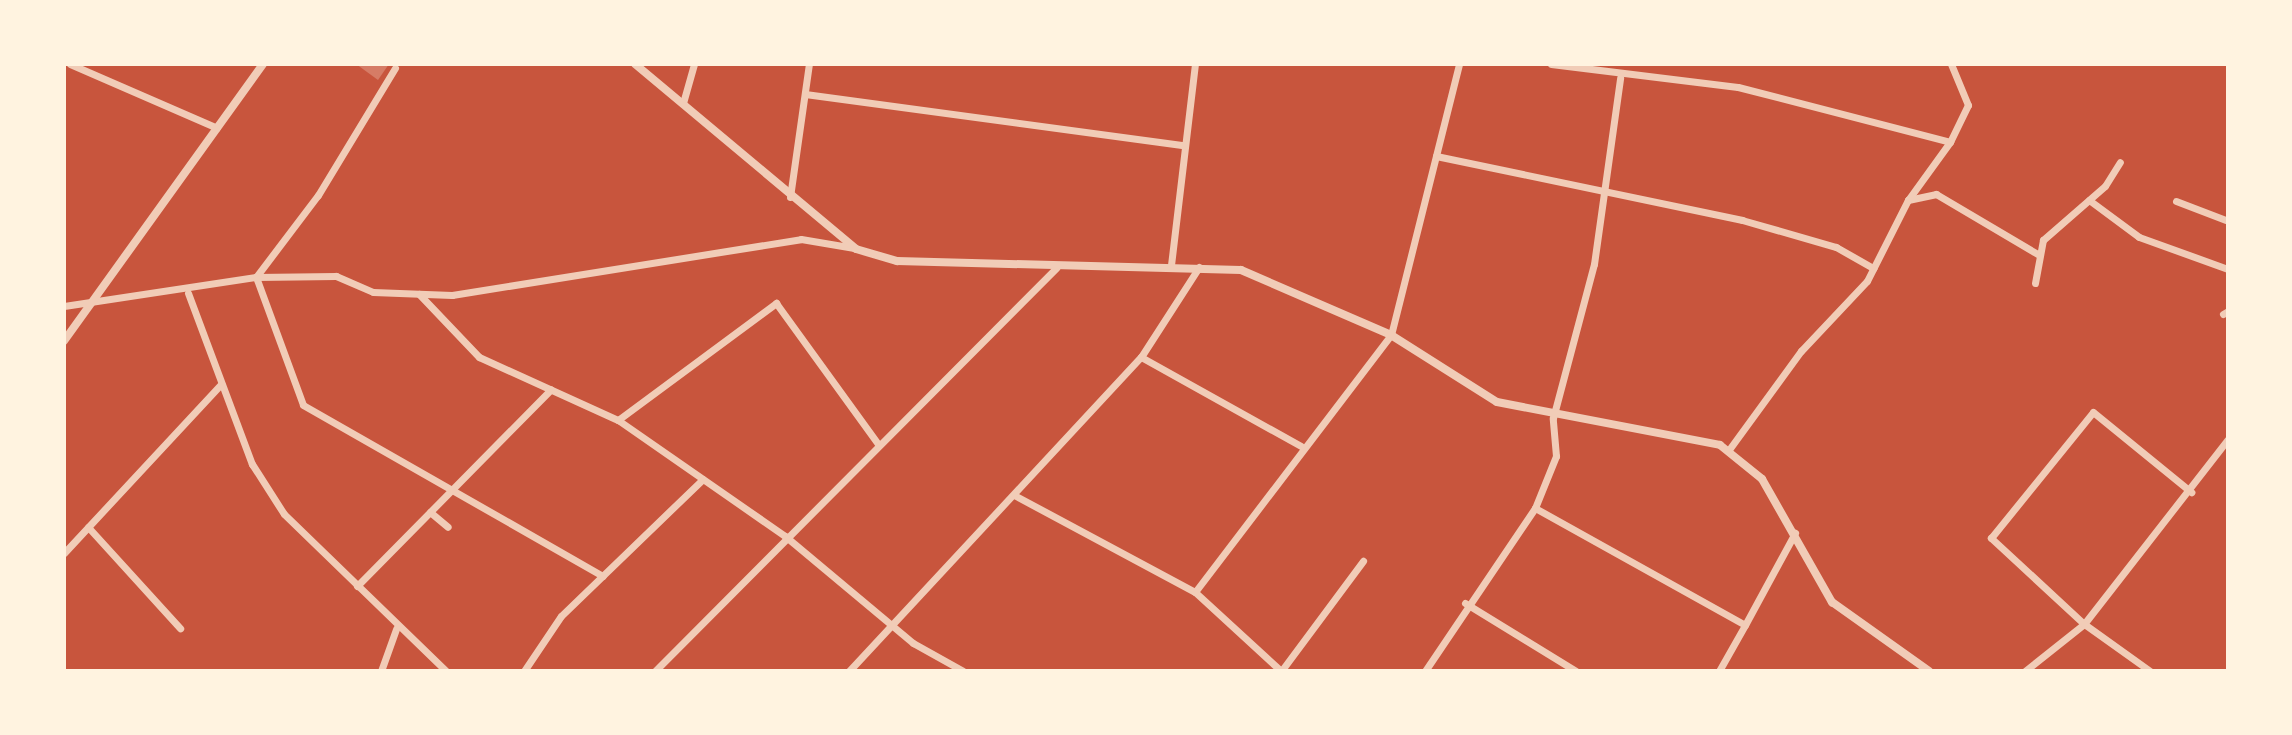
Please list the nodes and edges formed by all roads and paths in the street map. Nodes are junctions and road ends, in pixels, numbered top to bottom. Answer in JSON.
{"nodes":[{"id":1,"x":70,"y":64,"type":"edge"},
{"id":2,"x":263,"y":64,"type":"edge"},
{"id":3,"x":635,"y":64,"type":"edge"},
{"id":4,"x":694,"y":64,"type":"edge"},
{"id":5,"x":809,"y":64,"type":"edge"},
{"id":6,"x":1195,"y":64,"type":"edge"},
{"id":7,"x":1459,"y":64,"type":"edge"},
{"id":8,"x":1551,"y":64,"type":"edge"},
{"id":9,"x":1951,"y":64,"type":"edge"},
{"id":10,"x":395,"y":68,"type":"dead end"},
{"id":11,"x":1620,"y":78,"type":"junction"},
{"id":12,"x":805,"y":94,"type":"junction"},
{"id":13,"x":683,"y":103,"type":"junction"},
{"id":14,"x":217,"y":128,"type":"junction"},
{"id":15,"x":1950,"y":142,"type":"junction"},
{"id":16,"x":1184,"y":145,"type":"junction"},
{"id":17,"x":1436,"y":156,"type":"junction"},
{"id":18,"x":2120,"y":162,"type":"dead end"},
{"id":19,"x":1608,"y":188,"type":"junction"},
{"id":20,"x":790,"y":197,"type":"junction"},
{"id":21,"x":1908,"y":200,"type":"junction"},
{"id":22,"x":2089,"y":200,"type":"junction"},
{"id":23,"x":2176,"y":201,"type":"dead end"},
{"id":24,"x":2228,"y":221,"type":"edge"},
{"id":25,"x":856,"y":249,"type":"junction"},
{"id":26,"x":2039,"y":255,"type":"junction"},
{"id":27,"x":1171,"y":265,"type":"junction"},
{"id":28,"x":1199,"y":267,"type":"junction"},
{"id":29,"x":1056,"y":268,"type":"junction"},
{"id":30,"x":1873,"y":268,"type":"junction"},
{"id":31,"x":2228,"y":269,"type":"edge"},
{"id":32,"x":256,"y":277,"type":"junction"},
{"id":33,"x":2035,"y":283,"type":"dead end"},
{"id":34,"x":188,"y":293,"type":"junction"},
{"id":35,"x":419,"y":294,"type":"junction"},
{"id":36,"x":64,"y":306,"type":"edge"},
{"id":37,"x":89,"y":307,"type":"junction"},
{"id":38,"x":1391,"y":335,"type":"junction"},
{"id":39,"x":64,"y":341,"type":"edge"},
{"id":40,"x":1141,"y":357,"type":"junction"},
{"id":41,"x":221,"y":384,"type":"junction"},
{"id":42,"x":551,"y":389,"type":"junction"},
{"id":43,"x":1553,"y":418,"type":"junction"},
{"id":44,"x":618,"y":420,"type":"junction"},
{"id":45,"x":2228,"y":439,"type":"edge"},
{"id":46,"x":878,"y":444,"type":"junction"},
{"id":47,"x":1301,"y":446,"type":"junction"},
{"id":48,"x":1728,"y":451,"type":"junction"},
{"id":49,"x":703,"y":479,"type":"junction"},
{"id":50,"x":452,"y":490,"type":"junction"},
{"id":51,"x":2191,"y":492,"type":"junction"},
{"id":52,"x":1014,"y":495,"type":"junction"},
{"id":53,"x":1535,"y":508,"type":"junction"},
{"id":54,"x":430,"y":512,"type":"junction"},
{"id":55,"x":88,"y":527,"type":"junction"},
{"id":56,"x":448,"y":527,"type":"dead end"},
{"id":57,"x":1795,"y":533,"type":"junction"},
{"id":58,"x":785,"y":536,"type":"junction"},
{"id":59,"x":64,"y":553,"type":"edge"},
{"id":60,"x":1363,"y":561,"type":"dead end"},
{"id":61,"x":603,"y":576,"type":"junction"},
{"id":62,"x":357,"y":586,"type":"junction"},
{"id":63,"x":1195,"y":592,"type":"junction"},
{"id":64,"x":1465,"y":603,"type":"junction"},
{"id":65,"x":2084,"y":624,"type":"junction"},
{"id":66,"x":892,"y":625,"type":"junction"},
{"id":67,"x":1745,"y":625,"type":"junction"},
{"id":68,"x":180,"y":628,"type":"dead end"},
{"id":69,"x":396,"y":629,"type":"junction"},
{"id":70,"x":1281,"y":670,"type":"edge"},
{"id":71,"x":381,"y":671,"type":"edge"},
{"id":72,"x":446,"y":671,"type":"edge"},
{"id":73,"x":524,"y":671,"type":"edge"},
{"id":74,"x":655,"y":671,"type":"edge"},
{"id":75,"x":849,"y":671,"type":"edge"},
{"id":76,"x":963,"y":671,"type":"edge"},
{"id":77,"x":1425,"y":671,"type":"edge"},
{"id":78,"x":1576,"y":671,"type":"edge"},
{"id":79,"x":1719,"y":671,"type":"edge"},
{"id":80,"x":1929,"y":671,"type":"edge"},
{"id":81,"x":2025,"y":671,"type":"edge"},
{"id":82,"x":2150,"y":671,"type":"edge"}],
"edges":[{"from":1,"to":14,"type":"street"},
{"from":2,"to":14,"type":"street"},
{"from":3,"to":13,"type":"street"},
{"from":4,"to":13,"type":"street"},
{"from":5,"to":12,"type":"street"},
{"from":6,"to":16,"type":"street"},
{"from":7,"to":17,"type":"street"},
{"from":8,"to":11,"type":"street"},
{"from":9,"to":15,"type":"street"},
{"from":10,"to":32,"type":"street"},
{"from":11,"to":15,"type":"street"},
{"from":11,"to":19,"type":"street"},
{"from":12,"to":16,"type":"street"},
{"from":12,"to":20,"type":"street"},
{"from":13,"to":20,"type":"street"},
{"from":14,"to":37,"type":"street"},
{"from":15,"to":21,"type":"street"},
{"from":16,"to":27,"type":"street"},
{"from":17,"to":19,"type":"street"},
{"from":17,"to":38,"type":"street"},
{"from":18,"to":22,"type":"street"},
{"from":19,"to":30,"type":"street"},
{"from":19,"to":43,"type":"street"},
{"from":20,"to":25,"type":"street"},
{"from":21,"to":26,"type":"street"},
{"from":21,"to":30,"type":"street"},
{"from":22,"to":26,"type":"street"},
{"from":22,"to":31,"type":"street"},
{"from":23,"to":24,"type":"street"},
{"from":25,"to":29,"type":"street"},
{"from":25,"to":35,"type":"street"},
{"from":26,"to":33,"type":"street"},
{"from":27,"to":28,"type":"street"},
{"from":27,"to":29,"type":"street"},
{"from":28,"to":38,"type":"street"},
{"from":28,"to":40,"type":"street"},
{"from":29,"to":46,"type":"street"},
{"from":30,"to":48,"type":"street"},
{"from":32,"to":34,"type":"street"},
{"from":32,"to":35,"type":"street"},
{"from":32,"to":50,"type":"street"},
{"from":34,"to":37,"type":"street"},
{"from":34,"to":41,"type":"street"},
{"from":35,"to":42,"type":"street"},
{"from":36,"to":37,"type":"street"},
{"from":37,"to":39,"type":"street"},
{"from":38,"to":43,"type":"street"},
{"from":38,"to":47,"type":"street"},
{"from":40,"to":47,"type":"street"},
{"from":40,"to":52,"type":"street"},
{"from":41,"to":55,"type":"street"},
{"from":41,"to":62,"type":"street"},
{"from":42,"to":44,"type":"street"},
{"from":42,"to":50,"type":"street"},
{"from":43,"to":48,"type":"street"},
{"from":43,"to":53,"type":"street"},
{"from":44,"to":46,"type":"street"},
{"from":44,"to":49,"type":"street"},
{"from":45,"to":51,"type":"street"},
{"from":46,"to":58,"type":"street"},
{"from":47,"to":63,"type":"street"},
{"from":48,"to":57,"type":"street"},
{"from":49,"to":58,"type":"street"},
{"from":49,"to":61,"type":"street"},
{"from":50,"to":54,"type":"street"},
{"from":50,"to":61,"type":"street"},
{"from":51,"to":65,"type":"street"},
{"from":51,"to":65,"type":"street"},
{"from":52,"to":63,"type":"street"},
{"from":52,"to":66,"type":"street"},
{"from":53,"to":64,"type":"street"},
{"from":53,"to":67,"type":"street"},
{"from":54,"to":56,"type":"street"},
{"from":54,"to":62,"type":"street"},
{"from":55,"to":59,"type":"street"},
{"from":55,"to":68,"type":"street"},
{"from":57,"to":67,"type":"street"},
{"from":57,"to":80,"type":"street"},
{"from":58,"to":66,"type":"street"},
{"from":58,"to":74,"type":"street"},
{"from":60,"to":70,"type":"street"},
{"from":61,"to":73,"type":"street"},
{"from":62,"to":69,"type":"street"},
{"from":63,"to":70,"type":"street"},
{"from":64,"to":77,"type":"street"},
{"from":64,"to":78,"type":"street"},
{"from":65,"to":81,"type":"street"},
{"from":65,"to":82,"type":"street"},
{"from":66,"to":75,"type":"street"},
{"from":66,"to":76,"type":"street"},
{"from":67,"to":79,"type":"street"},
{"from":69,"to":71,"type":"street"},
{"from":69,"to":72,"type":"street"}]}
